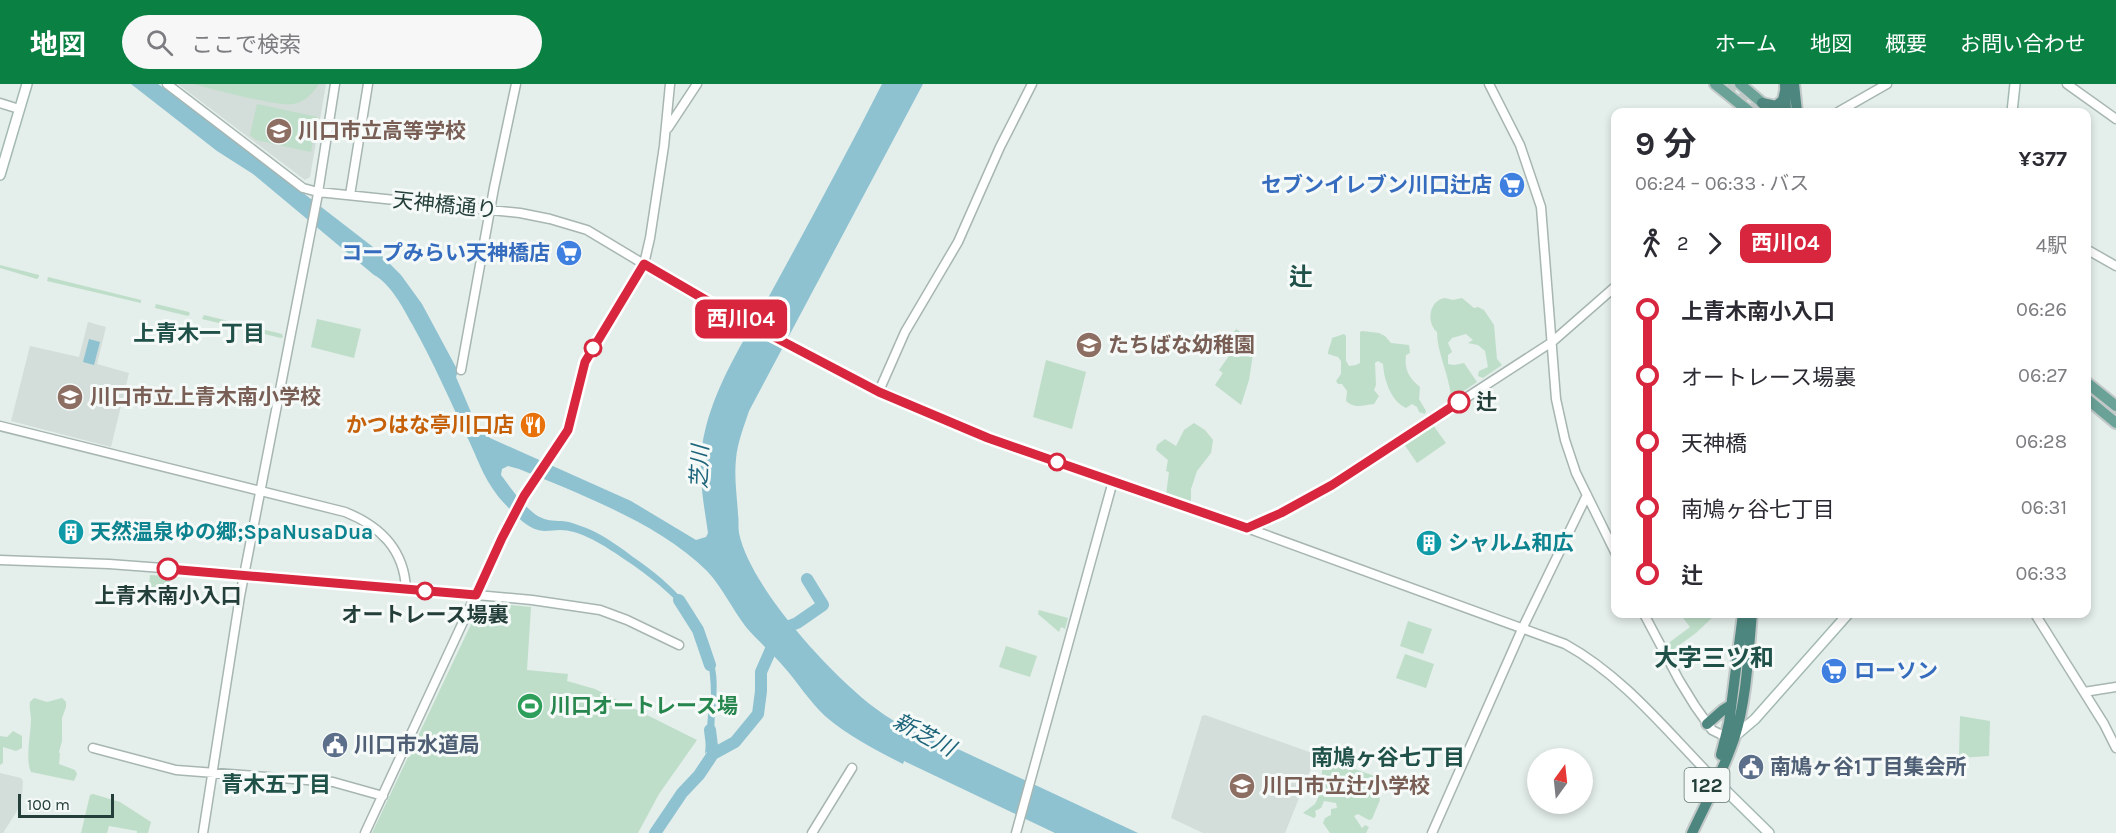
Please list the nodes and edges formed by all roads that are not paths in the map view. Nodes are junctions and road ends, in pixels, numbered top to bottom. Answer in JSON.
{"nodes":[{"id":1,"x":27,"y":84,"type":"edge"},
{"id":2,"x":167,"y":84,"type":"edge"},
{"id":3,"x":335,"y":84,"type":"edge"},
{"id":4,"x":368,"y":84,"type":"edge"},
{"id":5,"x":516,"y":84,"type":"edge"},
{"id":6,"x":670,"y":84,"type":"edge"},
{"id":7,"x":697,"y":84,"type":"edge"},
{"id":8,"x":1032,"y":84,"type":"edge"},
{"id":9,"x":1489,"y":84,"type":"edge"},
{"id":10,"x":1715,"y":84,"type":"edge"},
{"id":11,"x":1740,"y":84,"type":"edge"},
{"id":12,"x":1794,"y":84,"type":"edge"},
{"id":13,"x":1887,"y":84,"type":"edge"},
{"id":14,"x":2015,"y":84,"type":"edge"},
{"id":15,"x":2067,"y":84,"type":"edge"},
{"id":16,"x":1785,"y":88,"type":"edge"},
{"id":17,"x":0,"y":103,"type":"edge"},
{"id":18,"x":1762,"y":104,"type":"junction"},
{"id":19,"x":1745,"y":108,"type":"edge"},
{"id":20,"x":1768,"y":108,"type":"edge"},
{"id":21,"x":1786,"y":108,"type":"edge"},
{"id":22,"x":1797,"y":108,"type":"edge"},
{"id":23,"x":1845,"y":108,"type":"edge"},
{"id":24,"x":2012,"y":108,"type":"edge"},
{"id":25,"x":19,"y":109,"type":"junction"},
{"id":26,"x":2116,"y":119,"type":"edge"},
{"id":27,"x":666,"y":131,"type":"junction"},
{"id":28,"x":0,"y":175,"type":"edge"},
{"id":29,"x":318,"y":192,"type":"junction"},
{"id":30,"x":350,"y":195,"type":"junction"},
{"id":31,"x":490,"y":209,"type":"junction"},
{"id":32,"x":2091,"y":252,"type":"edge"},
{"id":33,"x":644,"y":264,"type":"junction"},
{"id":34,"x":2116,"y":266,"type":"edge"},
{"id":35,"x":1611,"y":290,"type":"edge"},
{"id":36,"x":1552,"y":342,"type":"junction"},
{"id":37,"x":460,"y":370,"type":"dead end"},
{"id":38,"x":2091,"y":386,"type":"edge"},
{"id":39,"x":879,"y":392,"type":"junction"},
{"id":40,"x":2091,"y":402,"type":"edge"},
{"id":41,"x":2116,"y":406,"type":"edge"},
{"id":42,"x":2116,"y":423,"type":"edge"},
{"id":43,"x":0,"y":426,"type":"edge"},
{"id":44,"x":1113,"y":481,"type":"junction"},
{"id":45,"x":260,"y":491,"type":"junction"},
{"id":46,"x":1587,"y":495,"type":"junction"},
{"id":47,"x":1247,"y":528,"type":"junction"},
{"id":48,"x":1611,"y":544,"type":"edge"},
{"id":49,"x":0,"y":560,"type":"edge"},
{"id":50,"x":243,"y":574,"type":"junction"},
{"id":51,"x":406,"y":589,"type":"junction"},
{"id":52,"x":476,"y":595,"type":"junction"},
{"id":53,"x":1646,"y":618,"type":"edge"},
{"id":54,"x":1742,"y":618,"type":"edge"},
{"id":55,"x":1752,"y":618,"type":"edge"},
{"id":56,"x":1844,"y":618,"type":"edge"},
{"id":57,"x":2038,"y":618,"type":"edge"},
{"id":58,"x":1523,"y":627,"type":"junction"},
{"id":59,"x":679,"y":645,"type":"dead end"},
{"id":60,"x":2116,"y":687,"type":"edge"},
{"id":61,"x":2084,"y":692,"type":"junction"},
{"id":62,"x":1731,"y":705,"type":"junction"},
{"id":63,"x":1707,"y":724,"type":"junction"},
{"id":64,"x":1730,"y":736,"type":"junction"},
{"id":65,"x":93,"y":748,"type":"dead end"},
{"id":66,"x":2116,"y":748,"type":"edge"},
{"id":67,"x":852,"y":768,"type":"dead end"},
{"id":68,"x":212,"y":773,"type":"junction"},
{"id":69,"x":1714,"y":778,"type":"junction"},
{"id":70,"x":383,"y":796,"type":"junction"},
{"id":71,"x":203,"y":833,"type":"edge"},
{"id":72,"x":365,"y":833,"type":"edge"},
{"id":73,"x":812,"y":833,"type":"edge"},
{"id":74,"x":1016,"y":833,"type":"edge"},
{"id":75,"x":1432,"y":833,"type":"edge"},
{"id":76,"x":1684,"y":833,"type":"edge"},
{"id":77,"x":1692,"y":833,"type":"edge"},
{"id":78,"x":1769,"y":833,"type":"edge"}],
"edges":[{"from":1,"to":25,"type":"main road"},
{"from":2,"to":29,"type":"street","name":"天神橋通り"},
{"from":3,"to":29,"type":"street"},
{"from":4,"to":30,"type":"street"},
{"from":5,"to":31,"type":"street"},
{"from":6,"to":27,"type":"street"},
{"from":7,"to":27,"type":"street"},
{"from":8,"to":39,"type":"street"},
{"from":9,"to":36,"type":"street"},
{"from":10,"to":19,"type":"main road"},
{"from":11,"to":18,"type":"main road"},
{"from":12,"to":22,"type":"highway"},
{"from":13,"to":23,"type":"street"},
{"from":14,"to":24,"type":"main road"},
{"from":15,"to":26,"type":"street"},
{"from":16,"to":18,"type":"highway"},
{"from":16,"to":21,"type":"highway"},
{"from":17,"to":25,"type":"street"},
{"from":18,"to":20,"type":"main road"},
{"from":25,"to":28,"type":"main road"},
{"from":27,"to":33,"type":"street"},
{"from":29,"to":30,"type":"street","name":"天神橋通り"},
{"from":29,"to":45,"type":"street"},
{"from":30,"to":31,"type":"street","name":"天神橋通り"},
{"from":31,"to":33,"type":"street","name":"天神橋通り"},
{"from":31,"to":37,"type":"street"},
{"from":32,"to":34,"type":"street"},
{"from":33,"to":39,"type":"street","name":"天神橋通り"},
{"from":33,"to":52,"type":"street"},
{"from":35,"to":36,"type":"street"},
{"from":36,"to":46,"type":"street"},
{"from":36,"to":47,"type":"street"},
{"from":38,"to":41,"type":"main road"},
{"from":39,"to":44,"type":"street","name":"天神橋通り"},
{"from":40,"to":42,"type":"main road"},
{"from":43,"to":45,"type":"street"},
{"from":44,"to":47,"type":"street","name":"天神橋通り"},
{"from":44,"to":74,"type":"street"},
{"from":45,"to":50,"type":"street"},
{"from":45,"to":51,"type":"street"},
{"from":46,"to":48,"type":"street"},
{"from":46,"to":58,"type":"street"},
{"from":47,"to":58,"type":"street","name":"天神橋通り"},
{"from":49,"to":50,"type":"street"},
{"from":50,"to":51,"type":"street"},
{"from":50,"to":68,"type":"street"},
{"from":51,"to":52,"type":"street"},
{"from":52,"to":59,"type":"street"},
{"from":52,"to":70,"type":"street"},
{"from":53,"to":63,"type":"street"},
{"from":54,"to":62,"type":"highway","number":"122"},
{"from":55,"to":64,"type":"highway","number":"122"},
{"from":56,"to":64,"type":"main road"},
{"from":57,"to":61,"type":"street"},
{"from":58,"to":69,"type":"street","name":"天神橋通り"},
{"from":58,"to":75,"type":"street"},
{"from":60,"to":61,"type":"street"},
{"from":61,"to":66,"type":"street"},
{"from":62,"to":63,"type":"highway"},
{"from":62,"to":64,"type":"highway","number":"122"},
{"from":63,"to":64,"type":"street"},
{"from":64,"to":69,"type":"highway","number":"122"},
{"from":65,"to":68,"type":"street"},
{"from":67,"to":73,"type":"street"},
{"from":68,"to":70,"type":"street"},
{"from":68,"to":71,"type":"street"},
{"from":69,"to":76,"type":"highway","number":"122"},
{"from":69,"to":77,"type":"highway","number":"122"},
{"from":69,"to":78,"type":"main road"},
{"from":70,"to":72,"type":"street"}]}
